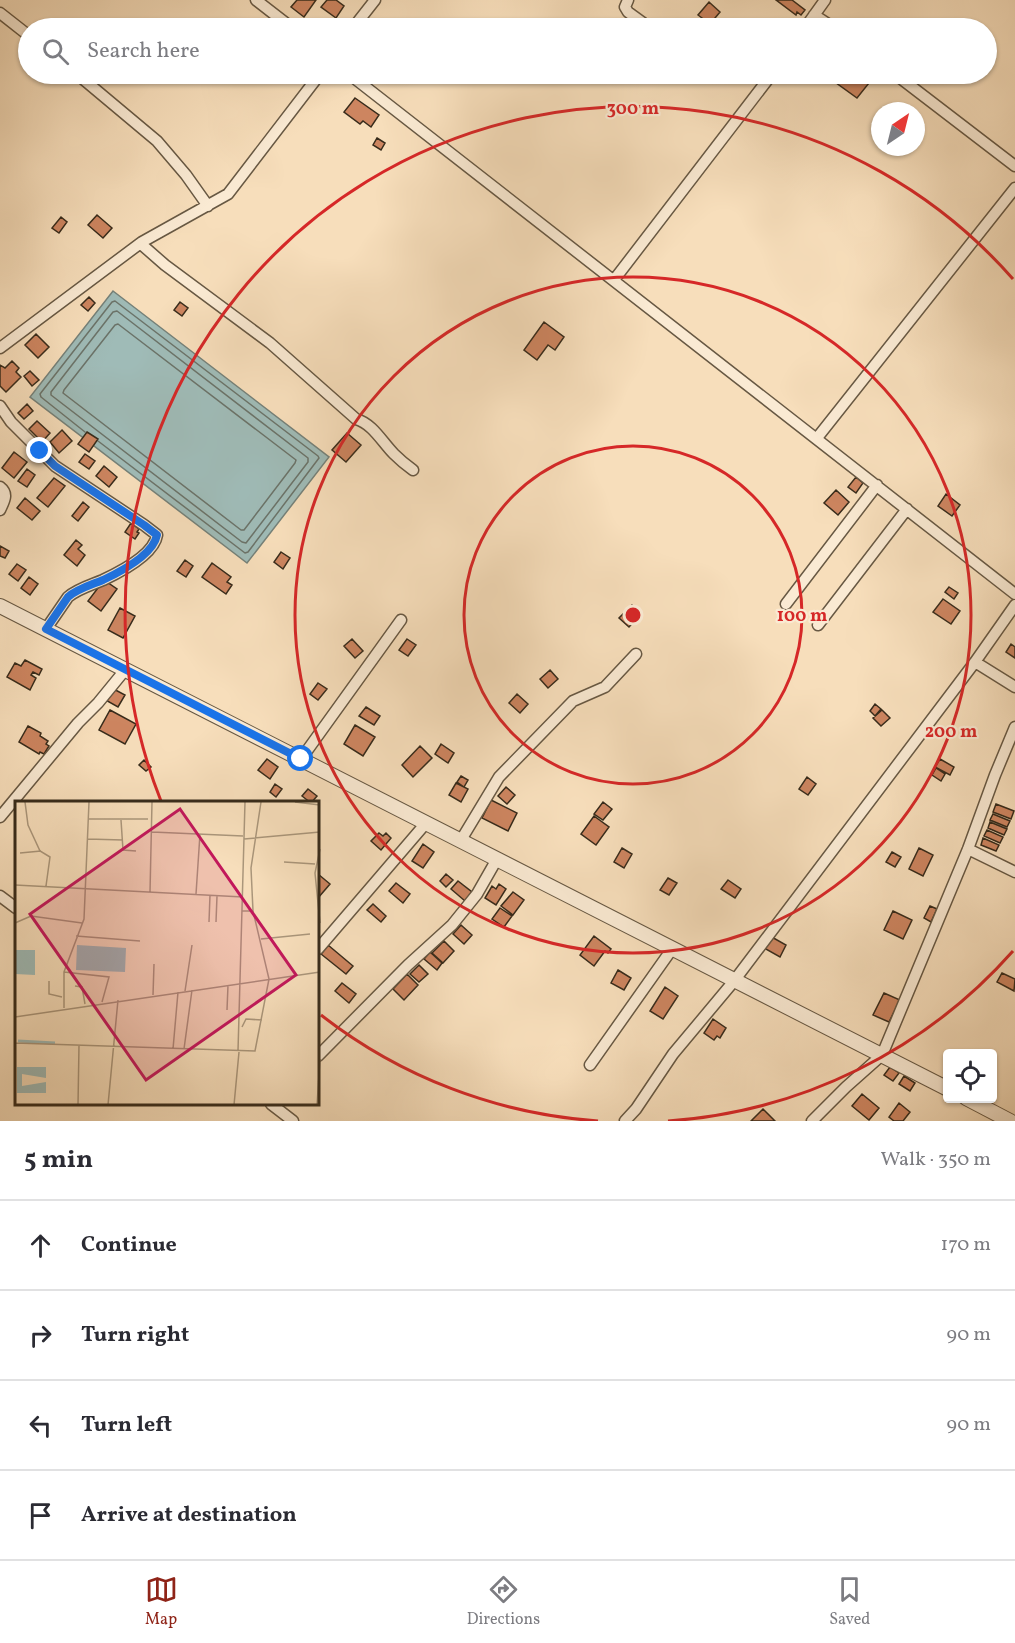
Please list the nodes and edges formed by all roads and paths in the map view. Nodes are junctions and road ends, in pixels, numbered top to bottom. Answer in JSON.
{"nodes":[{"id":1,"x":256,"y":0,"type":"edge"},
{"id":2,"x":375,"y":0,"type":"edge"},
{"id":3,"x":628,"y":0,"type":"edge"},
{"id":4,"x":825,"y":0,"type":"edge"},
{"id":5,"x":0,"y":13,"type":"edge"},
{"id":6,"x":814,"y":15,"type":"junction"},
{"id":7,"x":279,"y":18,"type":"edge"},
{"id":8,"x":361,"y":18,"type":"edge"},
{"id":9,"x":636,"y":18,"type":"edge"},
{"id":10,"x":812,"y":18,"type":"edge"},
{"id":11,"x":819,"y":18,"type":"edge"},
{"id":12,"x":18,"y":27,"type":"edge"},
{"id":13,"x":89,"y":84,"type":"edge"},
{"id":14,"x":312,"y":84,"type":"edge"},
{"id":15,"x":363,"y":84,"type":"edge"},
{"id":16,"x":764,"y":84,"type":"edge"},
{"id":17,"x":908,"y":84,"type":"edge"},
{"id":18,"x":1015,"y":166,"type":"edge"},
{"id":19,"x":1015,"y":188,"type":"edge"},
{"id":20,"x":208,"y":206,"type":"junction"},
{"id":21,"x":141,"y":243,"type":"junction"},
{"id":22,"x":614,"y":280,"type":"junction"},
{"id":23,"x":0,"y":348,"type":"edge"},
{"id":24,"x":0,"y":406,"type":"edge"},
{"id":25,"x":817,"y":438,"type":"junction"},
{"id":26,"x":413,"y":470,"type":"dead end"},
{"id":27,"x":877,"y":485,"type":"junction"},
{"id":28,"x":0,"y":487,"type":"edge"},
{"id":29,"x":0,"y":510,"type":"edge"},
{"id":30,"x":907,"y":510,"type":"junction"},
{"id":31,"x":1015,"y":594,"type":"edge"},
{"id":32,"x":786,"y":604,"type":"dead end"},
{"id":33,"x":1015,"y":605,"type":"edge"},
{"id":34,"x":0,"y":606,"type":"edge"},
{"id":35,"x":401,"y":620,"type":"dead end"},
{"id":36,"x":818,"y":625,"type":"dead end"},
{"id":37,"x":46,"y":629,"type":"junction"},
{"id":38,"x":636,"y":654,"type":"dead end"},
{"id":39,"x":975,"y":662,"type":"junction"},
{"id":40,"x":125,"y":670,"type":"junction"},
{"id":41,"x":1015,"y":687,"type":"edge"},
{"id":42,"x":1015,"y":727,"type":"edge"},
{"id":43,"x":301,"y":759,"type":"junction"},
{"id":44,"x":0,"y":817,"type":"edge"},
{"id":45,"x":426,"y":823,"type":"junction"},
{"id":46,"x":460,"y":840,"type":"junction"},
{"id":47,"x":968,"y":849,"type":"junction"},
{"id":48,"x":497,"y":859,"type":"junction"},
{"id":49,"x":1015,"y":872,"type":"edge"},
{"id":50,"x":0,"y":896,"type":"edge"},
{"id":51,"x":15,"y":907,"type":"edge"},
{"id":52,"x":320,"y":947,"type":"edge"},
{"id":53,"x":672,"y":949,"type":"junction"},
{"id":54,"x":734,"y":981,"type":"junction"},
{"id":55,"x":320,"y":1054,"type":"edge"},
{"id":56,"x":882,"y":1055,"type":"junction"},
{"id":57,"x":590,"y":1065,"type":"dead end"},
{"id":58,"x":943,"y":1086,"type":"edge"},
{"id":59,"x":976,"y":1103,"type":"edge"},
{"id":60,"x":272,"y":1106,"type":"edge"},
{"id":61,"x":293,"y":1121,"type":"edge"},
{"id":62,"x":625,"y":1121,"type":"edge"},
{"id":63,"x":812,"y":1121,"type":"edge"},
{"id":64,"x":1010,"y":1121,"type":"edge"}],
"edges":[{"from":1,"to":7,"type":"street"},
{"from":2,"to":8,"type":"street"},
{"from":3,"to":9,"type":"street"},
{"from":4,"to":6,"type":"street"},
{"from":5,"to":12,"type":"street"},
{"from":6,"to":10,"type":"street"},
{"from":6,"to":11,"type":"street"},
{"from":13,"to":20,"type":"street"},
{"from":14,"to":20,"type":"street"},
{"from":15,"to":22,"type":"street"},
{"from":16,"to":22,"type":"street"},
{"from":17,"to":18,"type":"street"},
{"from":19,"to":25,"type":"street"},
{"from":20,"to":21,"type":"street"},
{"from":21,"to":23,"type":"street"},
{"from":21,"to":26,"type":"street"},
{"from":22,"to":25,"type":"street"},
{"from":24,"to":37,"type":"street"},
{"from":25,"to":27,"type":"street"},
{"from":27,"to":30,"type":"street"},
{"from":27,"to":32,"type":"street"},
{"from":28,"to":29,"type":"street"},
{"from":30,"to":31,"type":"street"},
{"from":30,"to":36,"type":"street"},
{"from":33,"to":39,"type":"street"},
{"from":34,"to":37,"type":"street"},
{"from":35,"to":43,"type":"street"},
{"from":37,"to":40,"type":"street"},
{"from":38,"to":46,"type":"street"},
{"from":39,"to":41,"type":"street"},
{"from":39,"to":54,"type":"street"},
{"from":40,"to":43,"type":"street"},
{"from":40,"to":44,"type":"street"},
{"from":42,"to":47,"type":"street"},
{"from":43,"to":45,"type":"street"},
{"from":45,"to":46,"type":"street"},
{"from":45,"to":52,"type":"street"},
{"from":46,"to":48,"type":"street"},
{"from":47,"to":49,"type":"street"},
{"from":47,"to":56,"type":"street"},
{"from":48,"to":53,"type":"street"},
{"from":48,"to":55,"type":"street"},
{"from":50,"to":51,"type":"street"},
{"from":53,"to":54,"type":"street"},
{"from":53,"to":57,"type":"street"},
{"from":54,"to":56,"type":"street"},
{"from":54,"to":62,"type":"street"},
{"from":56,"to":58,"type":"street"},
{"from":56,"to":63,"type":"street"},
{"from":59,"to":64,"type":"street"},
{"from":60,"to":61,"type":"street"}]}
